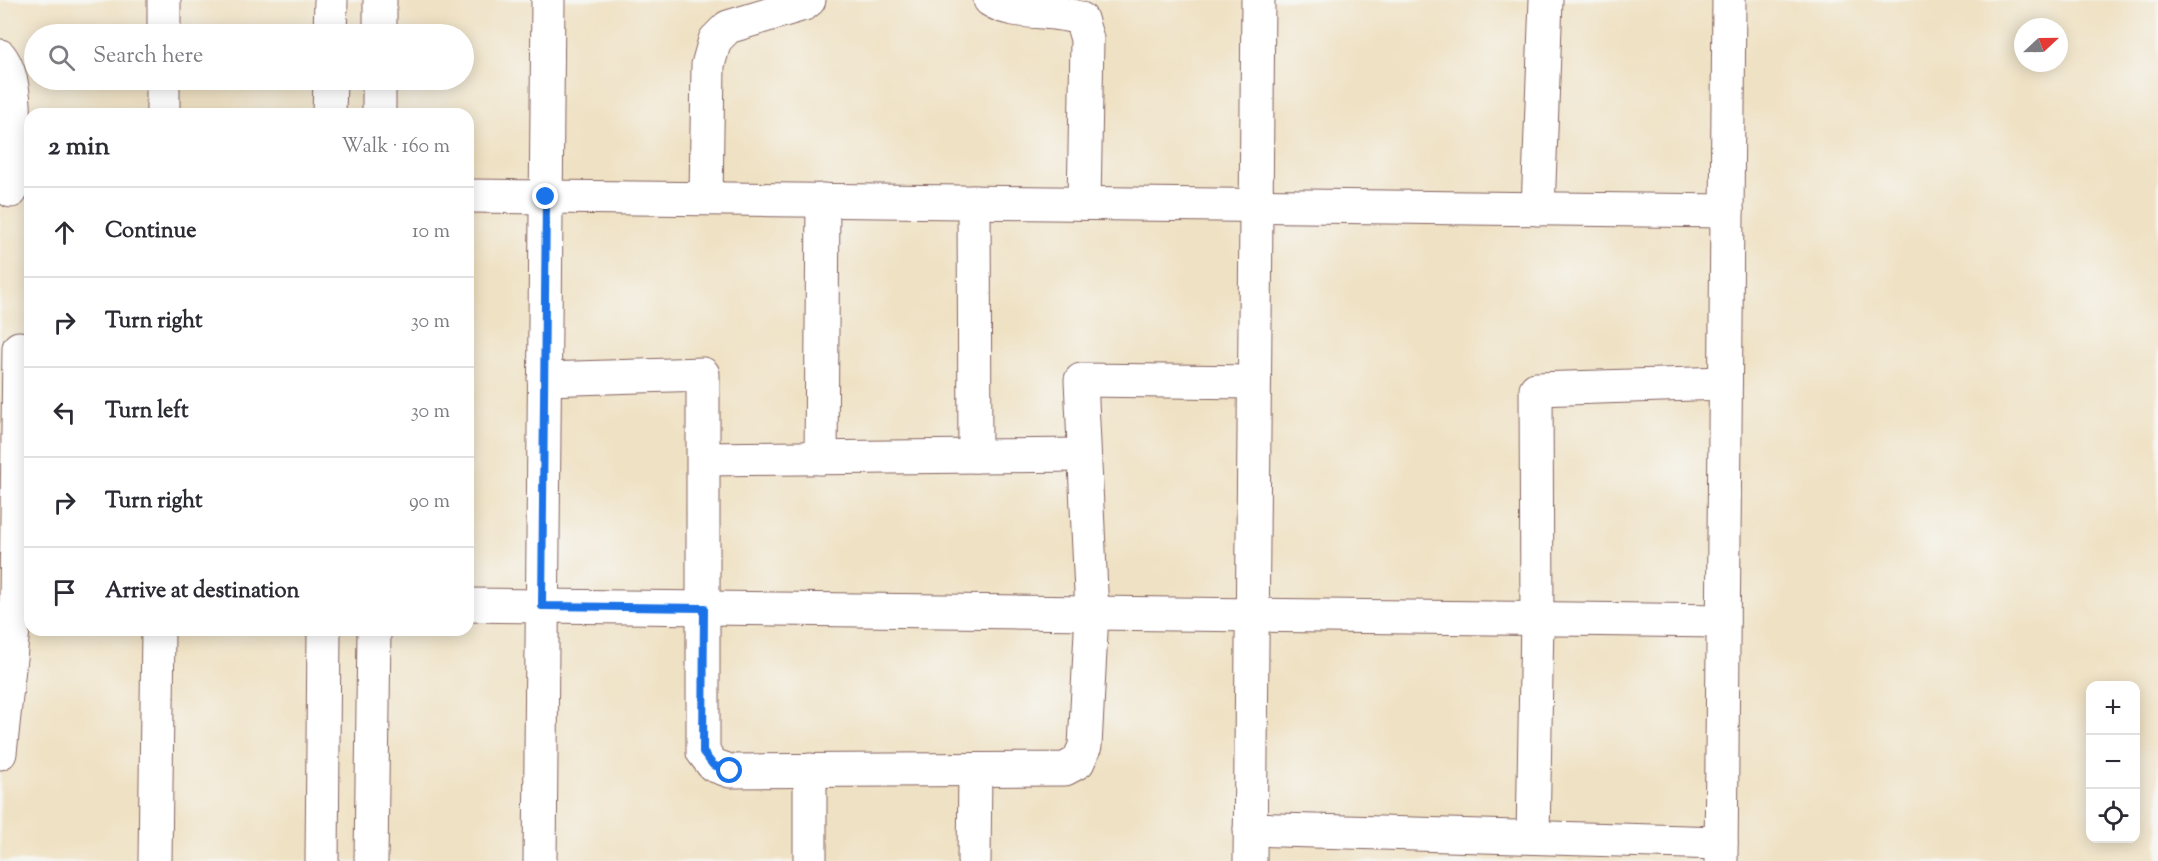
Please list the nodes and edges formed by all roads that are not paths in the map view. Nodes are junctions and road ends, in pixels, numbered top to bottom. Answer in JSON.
{"nodes":[{"id":1,"x":164,"y":0,"type":"edge"},
{"id":2,"x":330,"y":0,"type":"edge"},
{"id":3,"x":380,"y":0,"type":"edge"},
{"id":4,"x":548,"y":0,"type":"edge"},
{"id":5,"x":809,"y":0,"type":"edge"},
{"id":6,"x":990,"y":0,"type":"edge"},
{"id":7,"x":1258,"y":0,"type":"edge"},
{"id":8,"x":1546,"y":0,"type":"edge"},
{"id":9,"x":1729,"y":0,"type":"edge"},
{"id":10,"x":164,"y":24,"type":"edge"},
{"id":11,"x":330,"y":24,"type":"edge"},
{"id":12,"x":380,"y":24,"type":"edge"},
{"id":13,"x":0,"y":56,"type":"edge"},
{"id":14,"x":163,"y":90,"type":"edge"},
{"id":15,"x":330,"y":90,"type":"edge"},
{"id":16,"x":380,"y":90,"type":"edge"},
{"id":17,"x":163,"y":108,"type":"edge"},
{"id":18,"x":329,"y":108,"type":"edge"},
{"id":19,"x":379,"y":108,"type":"edge"},
{"id":20,"x":14,"y":191,"type":"edge"},
{"id":21,"x":474,"y":196,"type":"edge"},
{"id":22,"x":546,"y":197,"type":"junction"},
{"id":23,"x":706,"y":198,"type":"junction"},
{"id":24,"x":823,"y":200,"type":"junction"},
{"id":25,"x":974,"y":202,"type":"junction"},
{"id":26,"x":1084,"y":203,"type":"junction"},
{"id":27,"x":1256,"y":205,"type":"junction"},
{"id":28,"x":1538,"y":208,"type":"junction"},
{"id":29,"x":1727,"y":211,"type":"junction"},
{"id":30,"x":16,"y":348,"type":"edge"},
{"id":31,"x":544,"y":379,"type":"junction"},
{"id":32,"x":1254,"y":382,"type":"junction"},
{"id":33,"x":1725,"y":383,"type":"junction"},
{"id":34,"x":1084,"y":455,"type":"junction"},
{"id":35,"x":975,"y":456,"type":"junction"},
{"id":36,"x":821,"y":458,"type":"junction"},
{"id":37,"x":704,"y":459,"type":"junction"},
{"id":38,"x":15,"y":601,"type":"edge"},
{"id":39,"x":474,"y":605,"type":"edge"},
{"id":40,"x":542,"y":606,"type":"junction"},
{"id":41,"x":704,"y":608,"type":"junction"},
{"id":42,"x":1092,"y":613,"type":"junction"},
{"id":43,"x":1252,"y":615,"type":"junction"},
{"id":44,"x":1537,"y":619,"type":"junction"},
{"id":45,"x":1724,"y":621,"type":"junction"},
{"id":46,"x":158,"y":636,"type":"edge"},
{"id":47,"x":324,"y":636,"type":"edge"},
{"id":48,"x":374,"y":636,"type":"edge"},
{"id":49,"x":0,"y":753,"type":"edge"},
{"id":50,"x":810,"y":770,"type":"junction"},
{"id":51,"x":975,"y":771,"type":"junction"},
{"id":52,"x":1250,"y":829,"type":"junction"},
{"id":53,"x":1533,"y":837,"type":"junction"},
{"id":54,"x":1721,"y":852,"type":"edge"},
{"id":55,"x":155,"y":861,"type":"edge"},
{"id":56,"x":322,"y":861,"type":"edge"},
{"id":57,"x":371,"y":861,"type":"edge"},
{"id":58,"x":540,"y":861,"type":"edge"},
{"id":59,"x":810,"y":861,"type":"edge"},
{"id":60,"x":974,"y":861,"type":"edge"},
{"id":61,"x":1250,"y":861,"type":"edge"}],
"edges":[{"from":1,"to":10,"type":"street"},
{"from":2,"to":11,"type":"street"},
{"from":3,"to":12,"type":"street"},
{"from":4,"to":22,"type":"street"},
{"from":5,"to":23,"type":"street"},
{"from":6,"to":26,"type":"street"},
{"from":7,"to":27,"type":"street"},
{"from":8,"to":28,"type":"street"},
{"from":9,"to":29,"type":"street"},
{"from":13,"to":20,"type":"street"},
{"from":14,"to":17,"type":"street"},
{"from":15,"to":18,"type":"street"},
{"from":16,"to":19,"type":"street"},
{"from":21,"to":22,"type":"street"},
{"from":22,"to":23,"type":"street"},
{"from":22,"to":31,"type":"street"},
{"from":23,"to":24,"type":"street"},
{"from":24,"to":25,"type":"street"},
{"from":24,"to":36,"type":"street"},
{"from":25,"to":26,"type":"street"},
{"from":25,"to":35,"type":"street"},
{"from":26,"to":27,"type":"street"},
{"from":27,"to":28,"type":"street"},
{"from":27,"to":32,"type":"street"},
{"from":28,"to":29,"type":"street"},
{"from":29,"to":33,"type":"street"},
{"from":30,"to":38,"type":"street"},
{"from":31,"to":37,"type":"street"},
{"from":31,"to":40,"type":"street"},
{"from":32,"to":34,"type":"street"},
{"from":32,"to":43,"type":"street"},
{"from":33,"to":44,"type":"street"},
{"from":33,"to":45,"type":"street"},
{"from":34,"to":35,"type":"street"},
{"from":34,"to":42,"type":"street"},
{"from":35,"to":36,"type":"street"},
{"from":36,"to":37,"type":"street"},
{"from":37,"to":41,"type":"street"},
{"from":38,"to":49,"type":"street"},
{"from":39,"to":40,"type":"street"},
{"from":40,"to":41,"type":"street"},
{"from":40,"to":58,"type":"street"},
{"from":41,"to":42,"type":"street"},
{"from":41,"to":50,"type":"street"},
{"from":42,"to":43,"type":"street"},
{"from":42,"to":51,"type":"street"},
{"from":43,"to":44,"type":"street"},
{"from":43,"to":52,"type":"street"},
{"from":44,"to":45,"type":"street"},
{"from":44,"to":53,"type":"street"},
{"from":45,"to":54,"type":"street"},
{"from":46,"to":55,"type":"street"},
{"from":47,"to":56,"type":"street"},
{"from":48,"to":57,"type":"street"},
{"from":50,"to":51,"type":"street"},
{"from":50,"to":59,"type":"street"},
{"from":51,"to":60,"type":"street"},
{"from":52,"to":53,"type":"street"},
{"from":52,"to":61,"type":"street"},
{"from":53,"to":54,"type":"street"}]}
